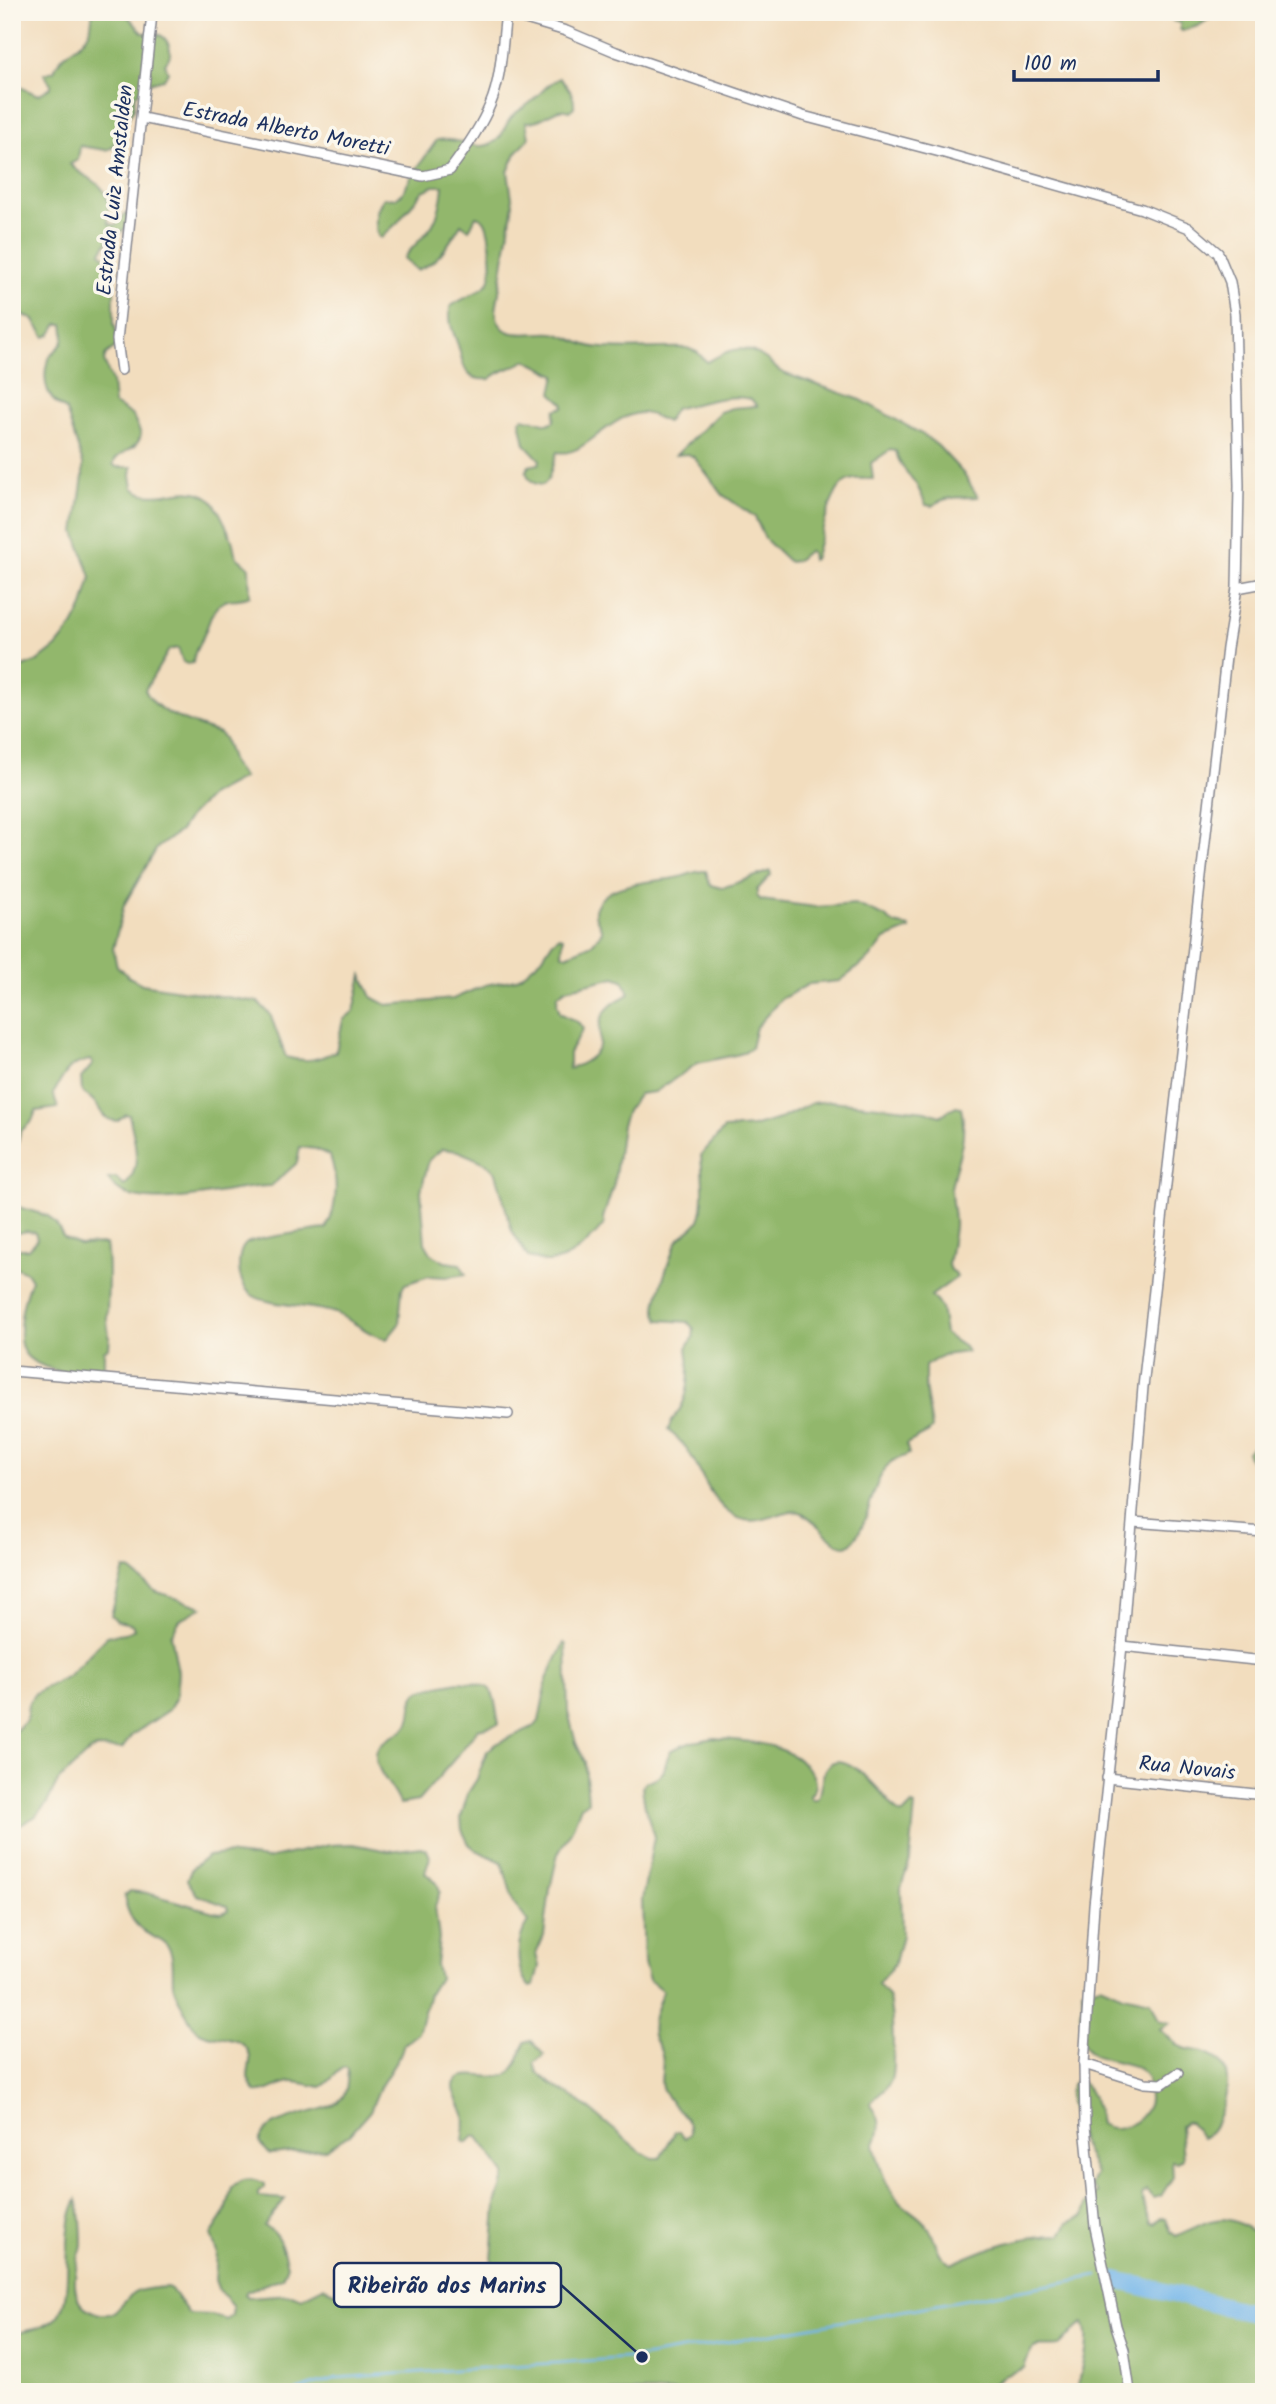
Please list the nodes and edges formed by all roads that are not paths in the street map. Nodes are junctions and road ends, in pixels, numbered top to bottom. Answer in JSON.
{"nodes":[{"id":1,"x":128,"y":12,"type":"edge"},
{"id":2,"x":181,"y":12,"type":"edge"},
{"id":3,"x":504,"y":13,"type":"edge"},
{"id":4,"x":152,"y":15,"type":"junction"},
{"id":5,"x":142,"y":118,"type":"junction"},
{"id":6,"x":121,"y":370,"type":"dead end"},
{"id":7,"x":1264,"y":583,"type":"edge"},
{"id":8,"x":1237,"y":588,"type":"junction"},
{"id":9,"x":12,"y":1371,"type":"edge"},
{"id":10,"x":508,"y":1414,"type":"dead end"},
{"id":11,"x":1133,"y":1522,"type":"junction"},
{"id":12,"x":1264,"y":1532,"type":"edge"},
{"id":13,"x":1122,"y":1646,"type":"junction"},
{"id":14,"x":1264,"y":1661,"type":"edge"},
{"id":15,"x":1107,"y":1778,"type":"junction"},
{"id":16,"x":1264,"y":1796,"type":"edge"},
{"id":17,"x":12,"y":1955,"type":"edge"},
{"id":18,"x":12,"y":1973,"type":"edge"},
{"id":19,"x":1084,"y":2064,"type":"junction"},
{"id":20,"x":1178,"y":2073,"type":"dead end"},
{"id":21,"x":1130,"y":2392,"type":"edge"}],
"edges":[{"from":1,"to":4,"type":"street"},
{"from":2,"to":4,"type":"street"},
{"from":3,"to":5,"type":"street","name":"Estrada Alberto Moretti"},
{"from":3,"to":8,"type":"street"},
{"from":4,"to":5,"type":"street","name":"Estrada Luiz Amstalden"},
{"from":5,"to":6,"type":"street","name":"Estrada Luiz Amstalden"},
{"from":7,"to":8,"type":"street"},
{"from":8,"to":11,"type":"street"},
{"from":9,"to":10,"type":"street"},
{"from":11,"to":12,"type":"street"},
{"from":11,"to":13,"type":"street"},
{"from":13,"to":14,"type":"street"},
{"from":13,"to":15,"type":"street"},
{"from":15,"to":16,"type":"street","name":"Rua Novais"},
{"from":15,"to":19,"type":"street"},
{"from":17,"to":18,"type":"street"},
{"from":19,"to":20,"type":"street"},
{"from":19,"to":21,"type":"street"}]}
